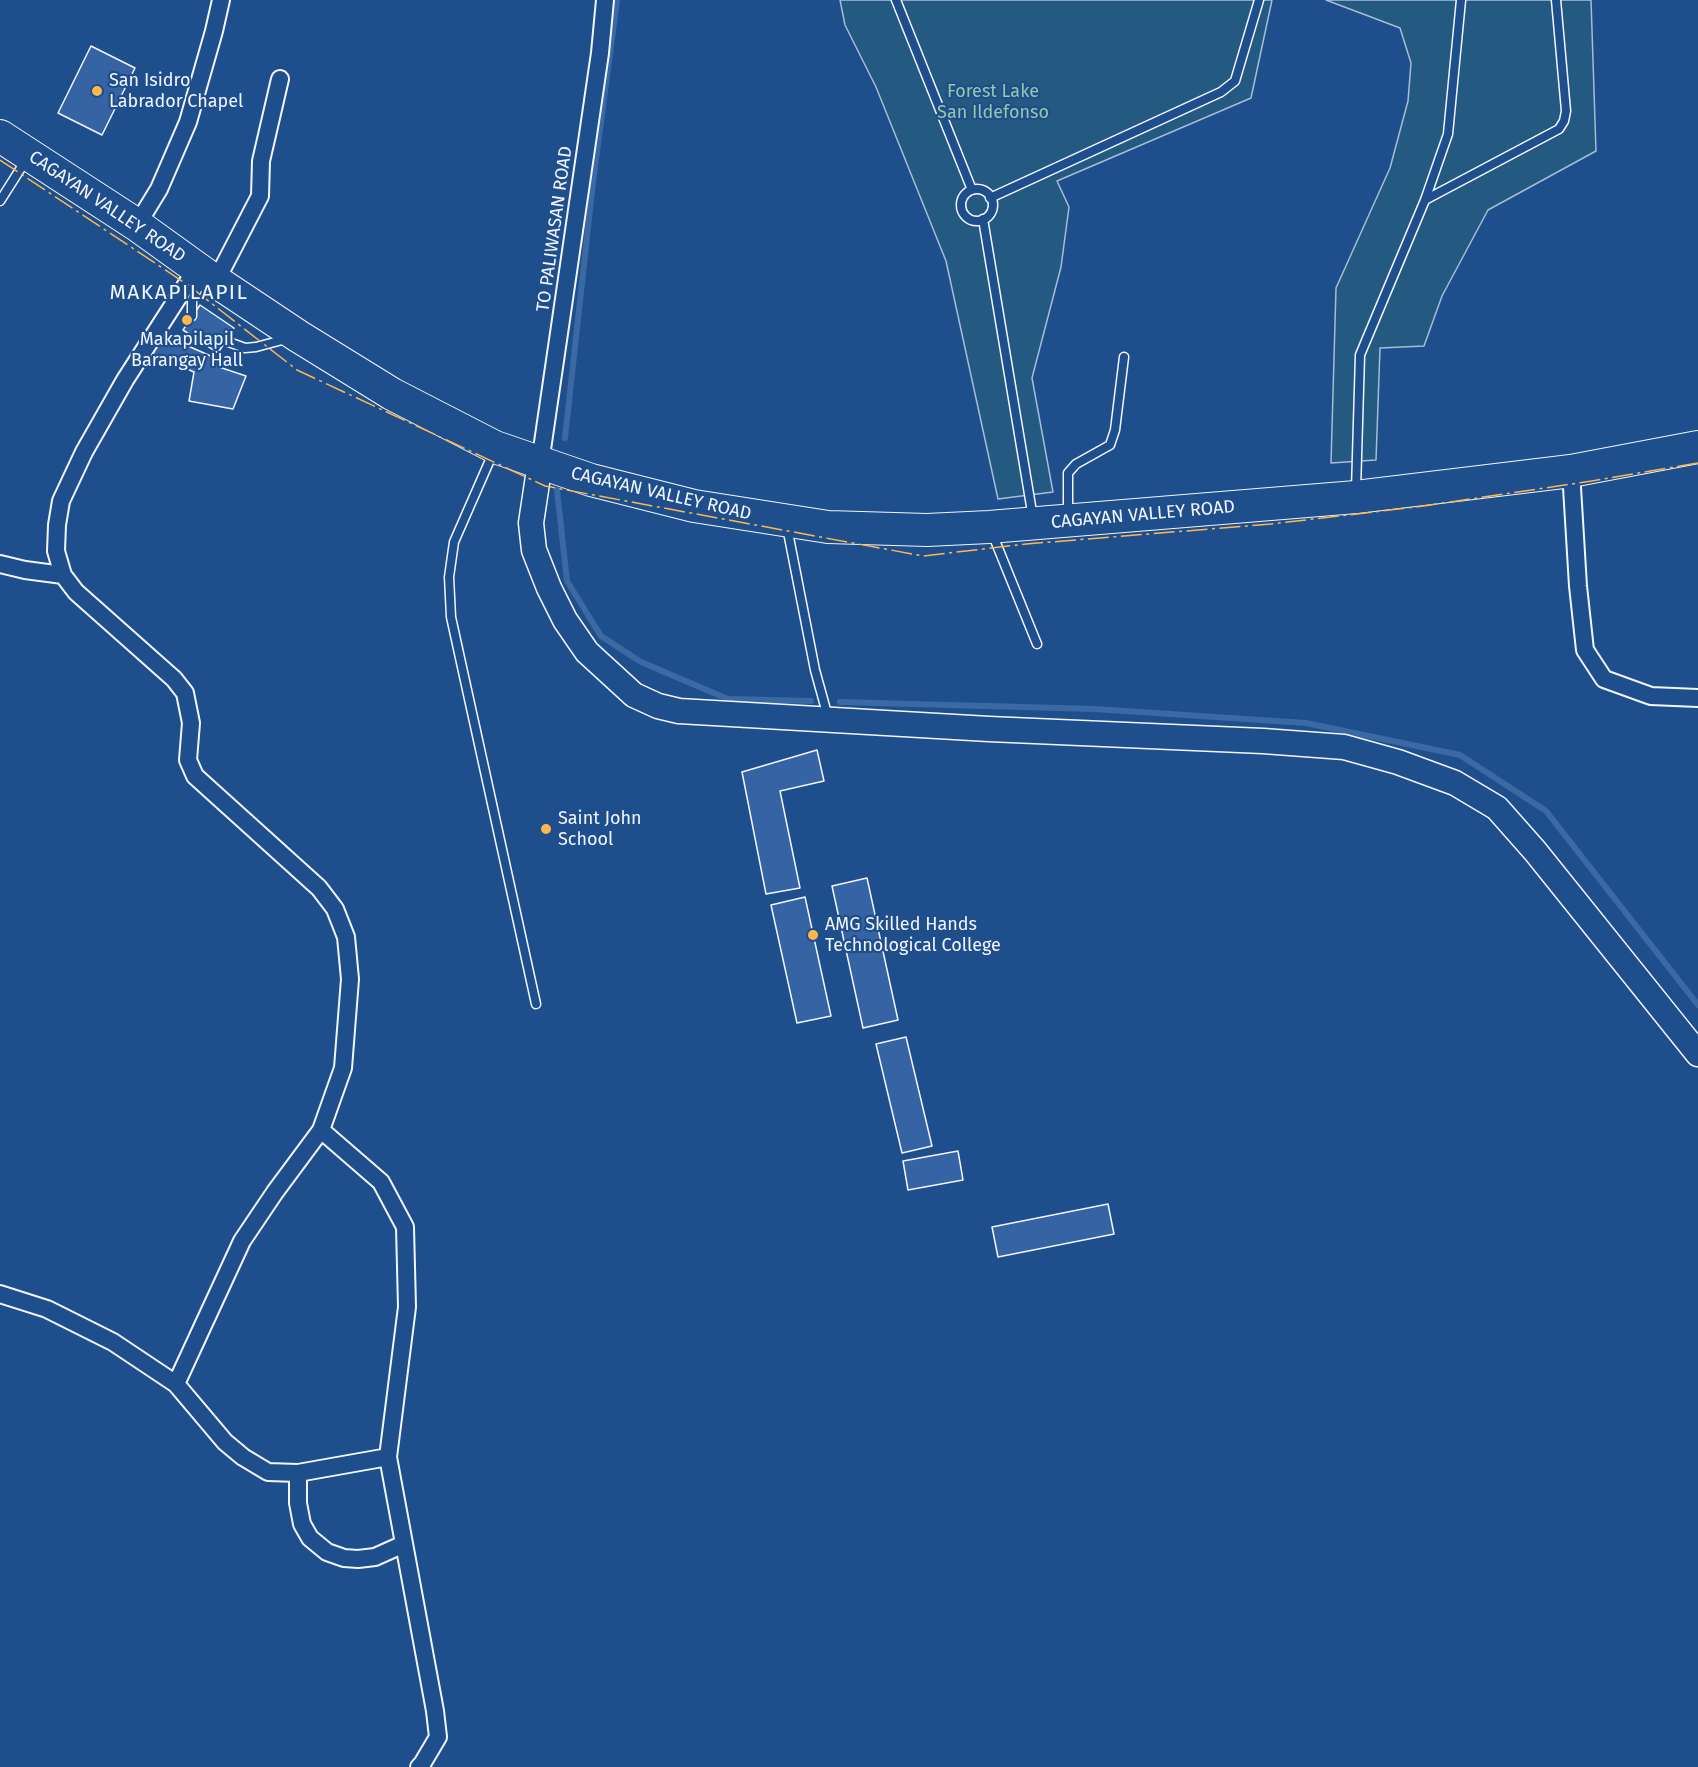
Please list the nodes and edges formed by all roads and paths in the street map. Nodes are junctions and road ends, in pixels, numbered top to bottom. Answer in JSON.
{"nodes":[{"id":1,"x":221,"y":0,"type":"edge"},
{"id":2,"x":605,"y":0,"type":"edge"},
{"id":3,"x":896,"y":0,"type":"edge"},
{"id":4,"x":1259,"y":0,"type":"edge"},
{"id":5,"x":1461,"y":0,"type":"edge"},
{"id":6,"x":1556,"y":0,"type":"edge"},
{"id":7,"x":280,"y":79,"type":"dead end"},
{"id":8,"x":0,"y":136,"type":"edge"},
{"id":9,"x":29,"y":154,"type":"junction"},
{"id":10,"x":972,"y":190,"type":"junction"},
{"id":11,"x":990,"y":198,"type":"junction"},
{"id":12,"x":0,"y":201,"type":"edge"},
{"id":13,"x":1425,"y":201,"type":"junction"},
{"id":14,"x":983,"y":219,"type":"junction"},
{"id":15,"x":137,"y":225,"type":"junction"},
{"id":16,"x":206,"y":274,"type":"junction"},
{"id":17,"x":192,"y":316,"type":"dead end"},
{"id":18,"x":298,"y":336,"type":"junction"},
{"id":19,"x":226,"y":341,"type":"dead end"},
{"id":20,"x":1124,"y":357,"type":"dead end"},
{"id":21,"x":495,"y":447,"type":"junction"},
{"id":22,"x":1698,"y":447,"type":"edge"},
{"id":23,"x":540,"y":463,"type":"junction"},
{"id":24,"x":1571,"y":471,"type":"junction"},
{"id":25,"x":1356,"y":497,"type":"junction"},
{"id":26,"x":786,"y":521,"type":"junction"},
{"id":27,"x":1068,"y":522,"type":"junction"},
{"id":28,"x":1034,"y":524,"type":"junction"},
{"id":29,"x":989,"y":527,"type":"junction"},
{"id":30,"x":0,"y":564,"type":"edge"},
{"id":31,"x":63,"y":575,"type":"junction"},
{"id":32,"x":1037,"y":644,"type":"dead end"},
{"id":33,"x":1698,"y":698,"type":"edge"},
{"id":34,"x":829,"y":720,"type":"junction"},
{"id":35,"x":536,"y":1004,"type":"dead end"},
{"id":36,"x":1698,"y":1054,"type":"edge"},
{"id":37,"x":321,"y":1130,"type":"junction"},
{"id":38,"x":0,"y":1293,"type":"edge"},
{"id":39,"x":176,"y":1384,"type":"junction"},
{"id":40,"x":388,"y":1457,"type":"junction"},
{"id":41,"x":298,"y":1473,"type":"junction"},
{"id":42,"x":404,"y":1544,"type":"junction"},
{"id":43,"x":419,"y":1767,"type":"edge"}],
"edges":[{"from":1,"to":15,"type":"street"},
{"from":2,"to":23,"type":"street","name":"TO PALIWASAN ROAD"},
{"from":3,"to":10,"type":"lane"},
{"from":4,"to":11,"type":"lane"},
{"from":5,"to":13,"type":"lane"},
{"from":6,"to":13,"type":"lane"},
{"from":7,"to":16,"type":"street"},
{"from":8,"to":9,"type":"highway","name":"CAGAYAN VALLEY ROAD"},
{"from":9,"to":12,"type":"lane"},
{"from":9,"to":15,"type":"highway","name":"CAGAYAN VALLEY ROAD"},
{"from":10,"to":11,"type":"lane"},
{"from":10,"to":14,"type":"lane"},
{"from":11,"to":14,"type":"lane"},
{"from":13,"to":25,"type":"lane"},
{"from":14,"to":28,"type":"lane"},
{"from":15,"to":16,"type":"highway","name":"CAGAYAN VALLEY ROAD"},
{"from":16,"to":17,"type":"lane"},
{"from":16,"to":18,"type":"highway","name":"CAGAYAN VALLEY ROAD"},
{"from":16,"to":31,"type":"street"},
{"from":18,"to":19,"type":"lane"},
{"from":18,"to":21,"type":"highway","name":"CAGAYAN VALLEY ROAD"},
{"from":20,"to":27,"type":"lane"},
{"from":21,"to":23,"type":"highway","name":"CAGAYAN VALLEY ROAD"},
{"from":21,"to":35,"type":"lane"},
{"from":22,"to":24,"type":"highway","name":"CAGAYAN VALLEY ROAD"},
{"from":23,"to":26,"type":"highway","name":"CAGAYAN VALLEY ROAD"},
{"from":23,"to":34,"type":"street"},
{"from":24,"to":25,"type":"highway","name":"CAGAYAN VALLEY ROAD"},
{"from":24,"to":33,"type":"street"},
{"from":25,"to":27,"type":"highway","name":"CAGAYAN VALLEY ROAD"},
{"from":26,"to":29,"type":"highway","name":"CAGAYAN VALLEY ROAD"},
{"from":26,"to":34,"type":"lane"},
{"from":27,"to":28,"type":"highway","name":"CAGAYAN VALLEY ROAD"},
{"from":28,"to":29,"type":"highway","name":"CAGAYAN VALLEY ROAD"},
{"from":29,"to":32,"type":"lane"},
{"from":30,"to":31,"type":"street"},
{"from":31,"to":37,"type":"street"},
{"from":34,"to":36,"type":"street"},
{"from":37,"to":39,"type":"street"},
{"from":37,"to":40,"type":"street"},
{"from":38,"to":39,"type":"street"},
{"from":39,"to":41,"type":"street"},
{"from":40,"to":41,"type":"street"},
{"from":40,"to":42,"type":"street"},
{"from":41,"to":42,"type":"street"},
{"from":42,"to":43,"type":"street"}]}
